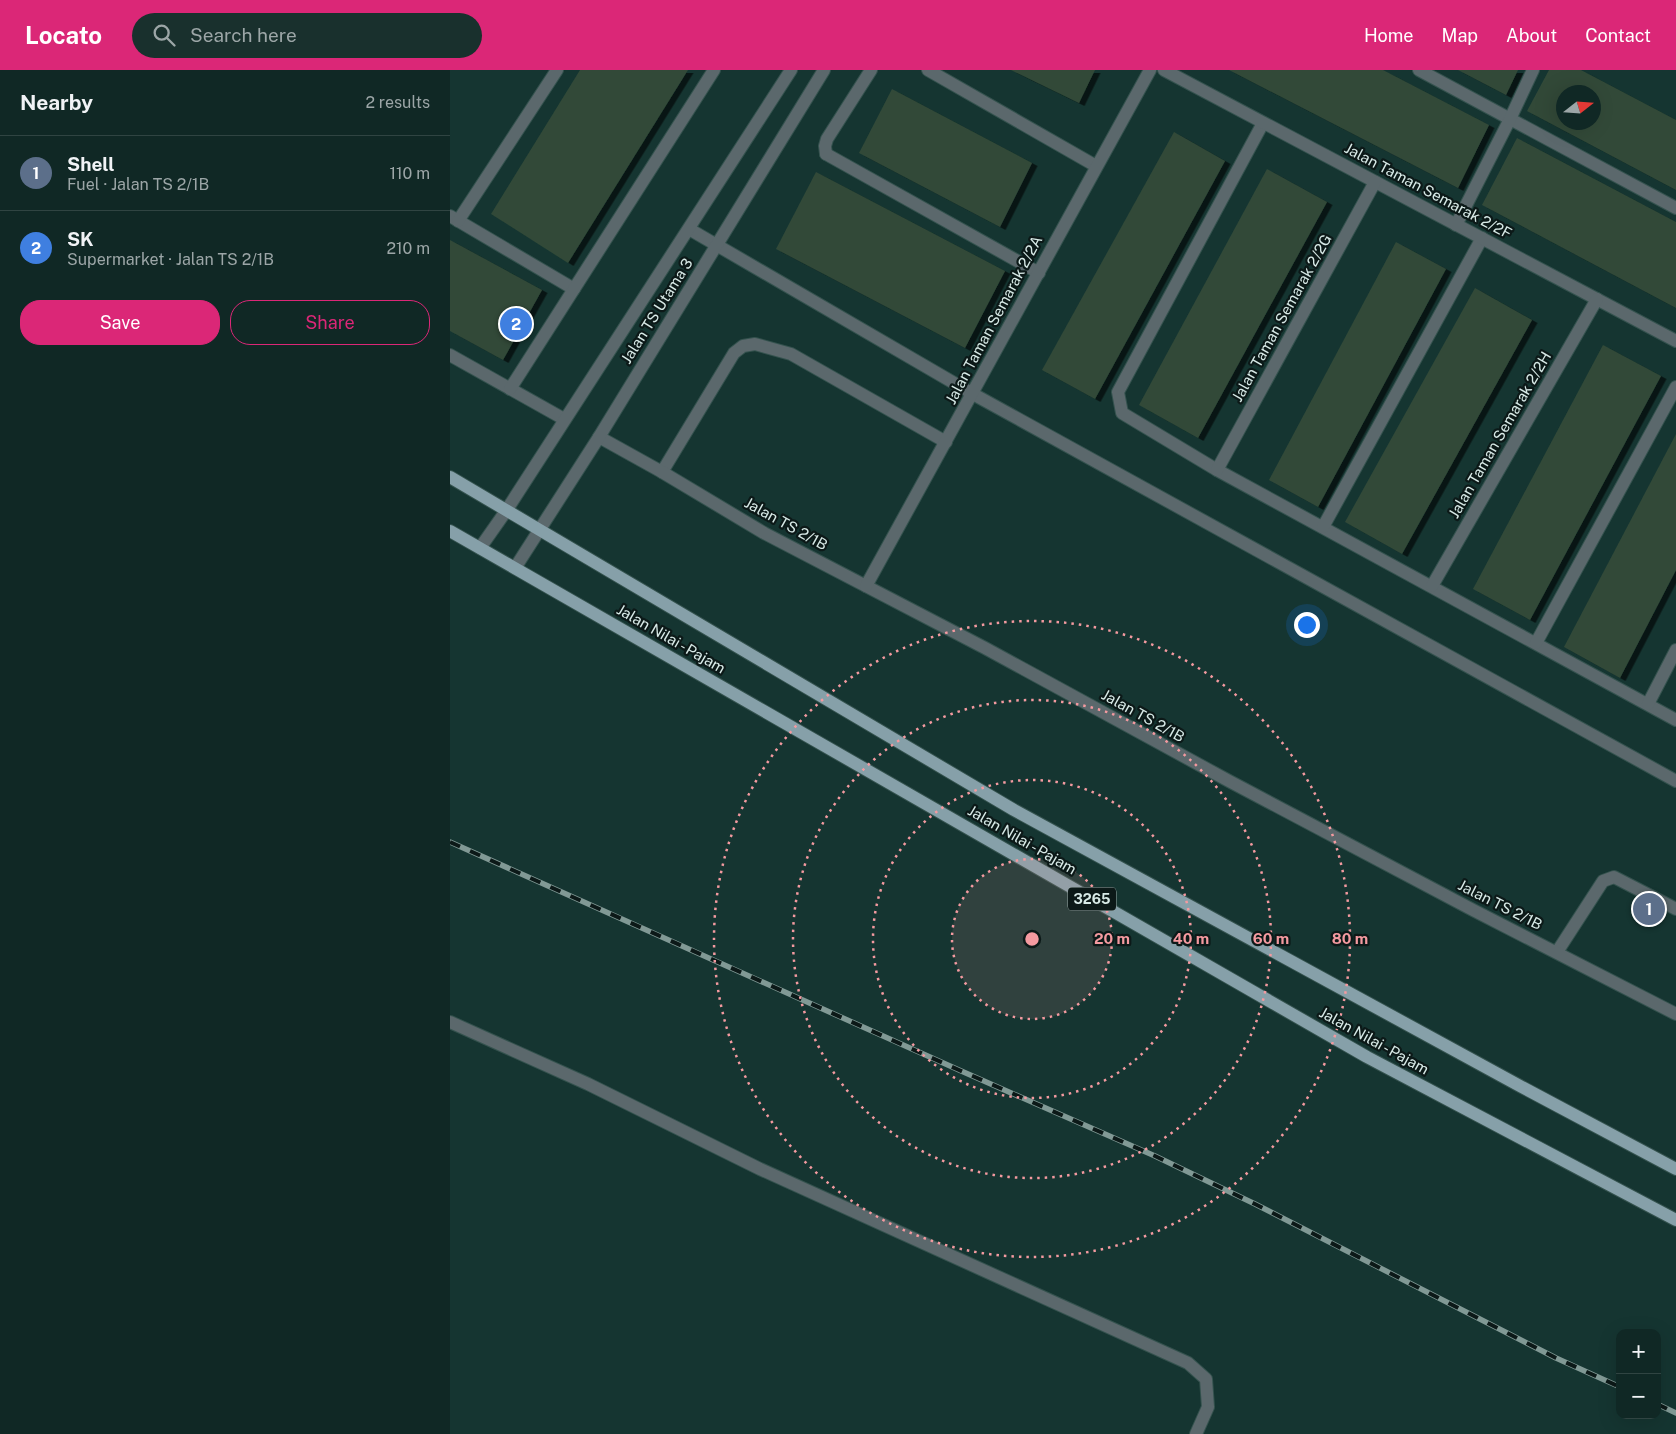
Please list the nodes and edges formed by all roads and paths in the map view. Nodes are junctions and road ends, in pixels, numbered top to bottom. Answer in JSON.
{"nodes":[{"id":1,"x":557,"y":70,"type":"edge"},
{"id":2,"x":714,"y":70,"type":"edge"},
{"id":3,"x":791,"y":70,"type":"edge"},
{"id":4,"x":824,"y":70,"type":"edge"},
{"id":5,"x":871,"y":70,"type":"edge"},
{"id":6,"x":928,"y":70,"type":"edge"},
{"id":7,"x":1150,"y":70,"type":"edge"},
{"id":8,"x":1164,"y":70,"type":"edge"},
{"id":9,"x":1419,"y":70,"type":"edge"},
{"id":10,"x":1533,"y":70,"type":"edge"},
{"id":11,"x":1510,"y":119,"type":"junction"},
{"id":12,"x":1263,"y":123,"type":"junction"},
{"id":13,"x":1096,"y":166,"type":"junction"},
{"id":14,"x":1375,"y":182,"type":"junction"},
{"id":15,"x":1676,"y":208,"type":"edge"},
{"id":16,"x":454,"y":219,"type":"edge"},
{"id":17,"x":1456,"y":225,"type":"junction"},
{"id":18,"x":690,"y":229,"type":"junction"},
{"id":19,"x":1482,"y":238,"type":"junction"},
{"id":20,"x":717,"y":245,"type":"junction"},
{"id":21,"x":1038,"y":273,"type":"junction"},
{"id":22,"x":574,"y":289,"type":"junction"},
{"id":23,"x":1597,"y":299,"type":"junction"},
{"id":24,"x":1676,"y":341,"type":"edge"},
{"id":25,"x":450,"y":355,"type":"edge"},
{"id":26,"x":1676,"y":388,"type":"edge"},
{"id":27,"x":510,"y":389,"type":"junction"},
{"id":28,"x":973,"y":394,"type":"junction"},
{"id":29,"x":564,"y":419,"type":"junction"},
{"id":30,"x":599,"y":437,"type":"junction"},
{"id":31,"x":946,"y":442,"type":"junction"},
{"id":32,"x":1217,"y":470,"type":"junction"},
{"id":33,"x":662,"y":472,"type":"junction"},
{"id":34,"x":450,"y":478,"type":"edge"},
{"id":35,"x":506,"y":511,"type":"junction"},
{"id":36,"x":1323,"y":527,"type":"junction"},
{"id":37,"x":538,"y":529,"type":"junction"},
{"id":38,"x":450,"y":531,"type":"edge"},
{"id":39,"x":480,"y":548,"type":"junction"},
{"id":40,"x":514,"y":568,"type":"junction"},
{"id":41,"x":866,"y":586,"type":"junction"},
{"id":42,"x":1432,"y":586,"type":"junction"},
{"id":43,"x":1536,"y":642,"type":"junction"},
{"id":44,"x":1676,"y":650,"type":"edge"},
{"id":45,"x":1648,"y":704,"type":"junction"},
{"id":46,"x":1676,"y":720,"type":"edge"},
{"id":47,"x":1676,"y":781,"type":"edge"},
{"id":48,"x":1676,"y":910,"type":"edge"},
{"id":49,"x":1557,"y":952,"type":"junction"},
{"id":50,"x":1676,"y":1014,"type":"edge"},
{"id":51,"x":450,"y":1022,"type":"edge"},
{"id":52,"x":1676,"y":1169,"type":"edge"},
{"id":53,"x":1676,"y":1220,"type":"edge"},
{"id":54,"x":1196,"y":1434,"type":"edge"}],
"edges":[{"from":1,"to":16,"type":"street"},
{"from":2,"to":22,"type":"street"},
{"from":3,"to":18,"type":"street","name":"Jalan TS Utama 3"},
{"from":4,"to":20,"type":"street","name":"Jalan TS Utama 3"},
{"from":5,"to":21,"type":"street"},
{"from":6,"to":13,"type":"street"},
{"from":7,"to":13,"type":"street","name":"Jalan Taman Semarak 2/2A"},
{"from":8,"to":12,"type":"street","name":"Jalan Taman Semarak 2/2F"},
{"from":9,"to":11,"type":"street"},
{"from":10,"to":11,"type":"street"},
{"from":11,"to":15,"type":"street"},
{"from":11,"to":17,"type":"street"},
{"from":12,"to":14,"type":"street","name":"Jalan Taman Semarak 2/2F"},
{"from":12,"to":32,"type":"street"},
{"from":13,"to":21,"type":"street","name":"Jalan Taman Semarak 2/2A"},
{"from":14,"to":17,"type":"street","name":"Jalan Taman Semarak 2/2F"},
{"from":14,"to":32,"type":"street","name":"Jalan Taman Semarak 2/2G"},
{"from":16,"to":22,"type":"street"},
{"from":17,"to":19,"type":"street","name":"Jalan Taman Semarak 2/2F"},
{"from":18,"to":20,"type":"street"},
{"from":18,"to":29,"type":"street","name":"Jalan TS Utama 3"},
{"from":19,"to":23,"type":"street","name":"Jalan Taman Semarak 2/2F"},
{"from":19,"to":36,"type":"street"},
{"from":20,"to":28,"type":"street"},
{"from":20,"to":30,"type":"street","name":"Jalan TS Utama 3"},
{"from":21,"to":28,"type":"street","name":"Jalan Taman Semarak 2/2A"},
{"from":22,"to":27,"type":"street"},
{"from":23,"to":24,"type":"street","name":"Jalan Taman Semarak 2/2F"},
{"from":23,"to":42,"type":"street","name":"Jalan Taman Semarak 2/2H"},
{"from":25,"to":27,"type":"street"},
{"from":26,"to":43,"type":"street"},
{"from":27,"to":29,"type":"street"},
{"from":28,"to":31,"type":"street","name":"Jalan Taman Semarak 2/2A"},
{"from":28,"to":47,"type":"street"},
{"from":29,"to":35,"type":"street","name":"Jalan TS Utama 3"},
{"from":30,"to":33,"type":"street","name":"Jalan TS 2/1B"},
{"from":30,"to":37,"type":"street","name":"Jalan TS Utama 3"},
{"from":31,"to":33,"type":"street"},
{"from":31,"to":41,"type":"street","name":"Jalan Taman Semarak 2/2A"},
{"from":32,"to":36,"type":"street"},
{"from":33,"to":41,"type":"street","name":"Jalan TS 2/1B"},
{"from":34,"to":35,"type":"main road","number":"3265"},
{"from":35,"to":37,"type":"main road","number":"3265"},
{"from":35,"to":39,"type":"street","name":"Jalan TS Utama 3"},
{"from":36,"to":42,"type":"street"},
{"from":37,"to":40,"type":"street","name":"Jalan TS Utama 3"},
{"from":37,"to":52,"type":"main road","name":"Jalan Nilai - Pajam","number":"3265"},
{"from":38,"to":39,"type":"main road","number":"3265"},
{"from":39,"to":40,"type":"main road","number":"3265"},
{"from":40,"to":53,"type":"main road","name":"Jalan Nilai - Pajam","number":"3265"},
{"from":41,"to":49,"type":"street","name":"Jalan TS 2/1B"},
{"from":42,"to":43,"type":"street"},
{"from":43,"to":45,"type":"street"},
{"from":44,"to":45,"type":"street"},
{"from":45,"to":46,"type":"street"},
{"from":48,"to":49,"type":"street"},
{"from":49,"to":50,"type":"street","name":"Jalan TS 2/1B"},
{"from":51,"to":54,"type":"street"}]}
